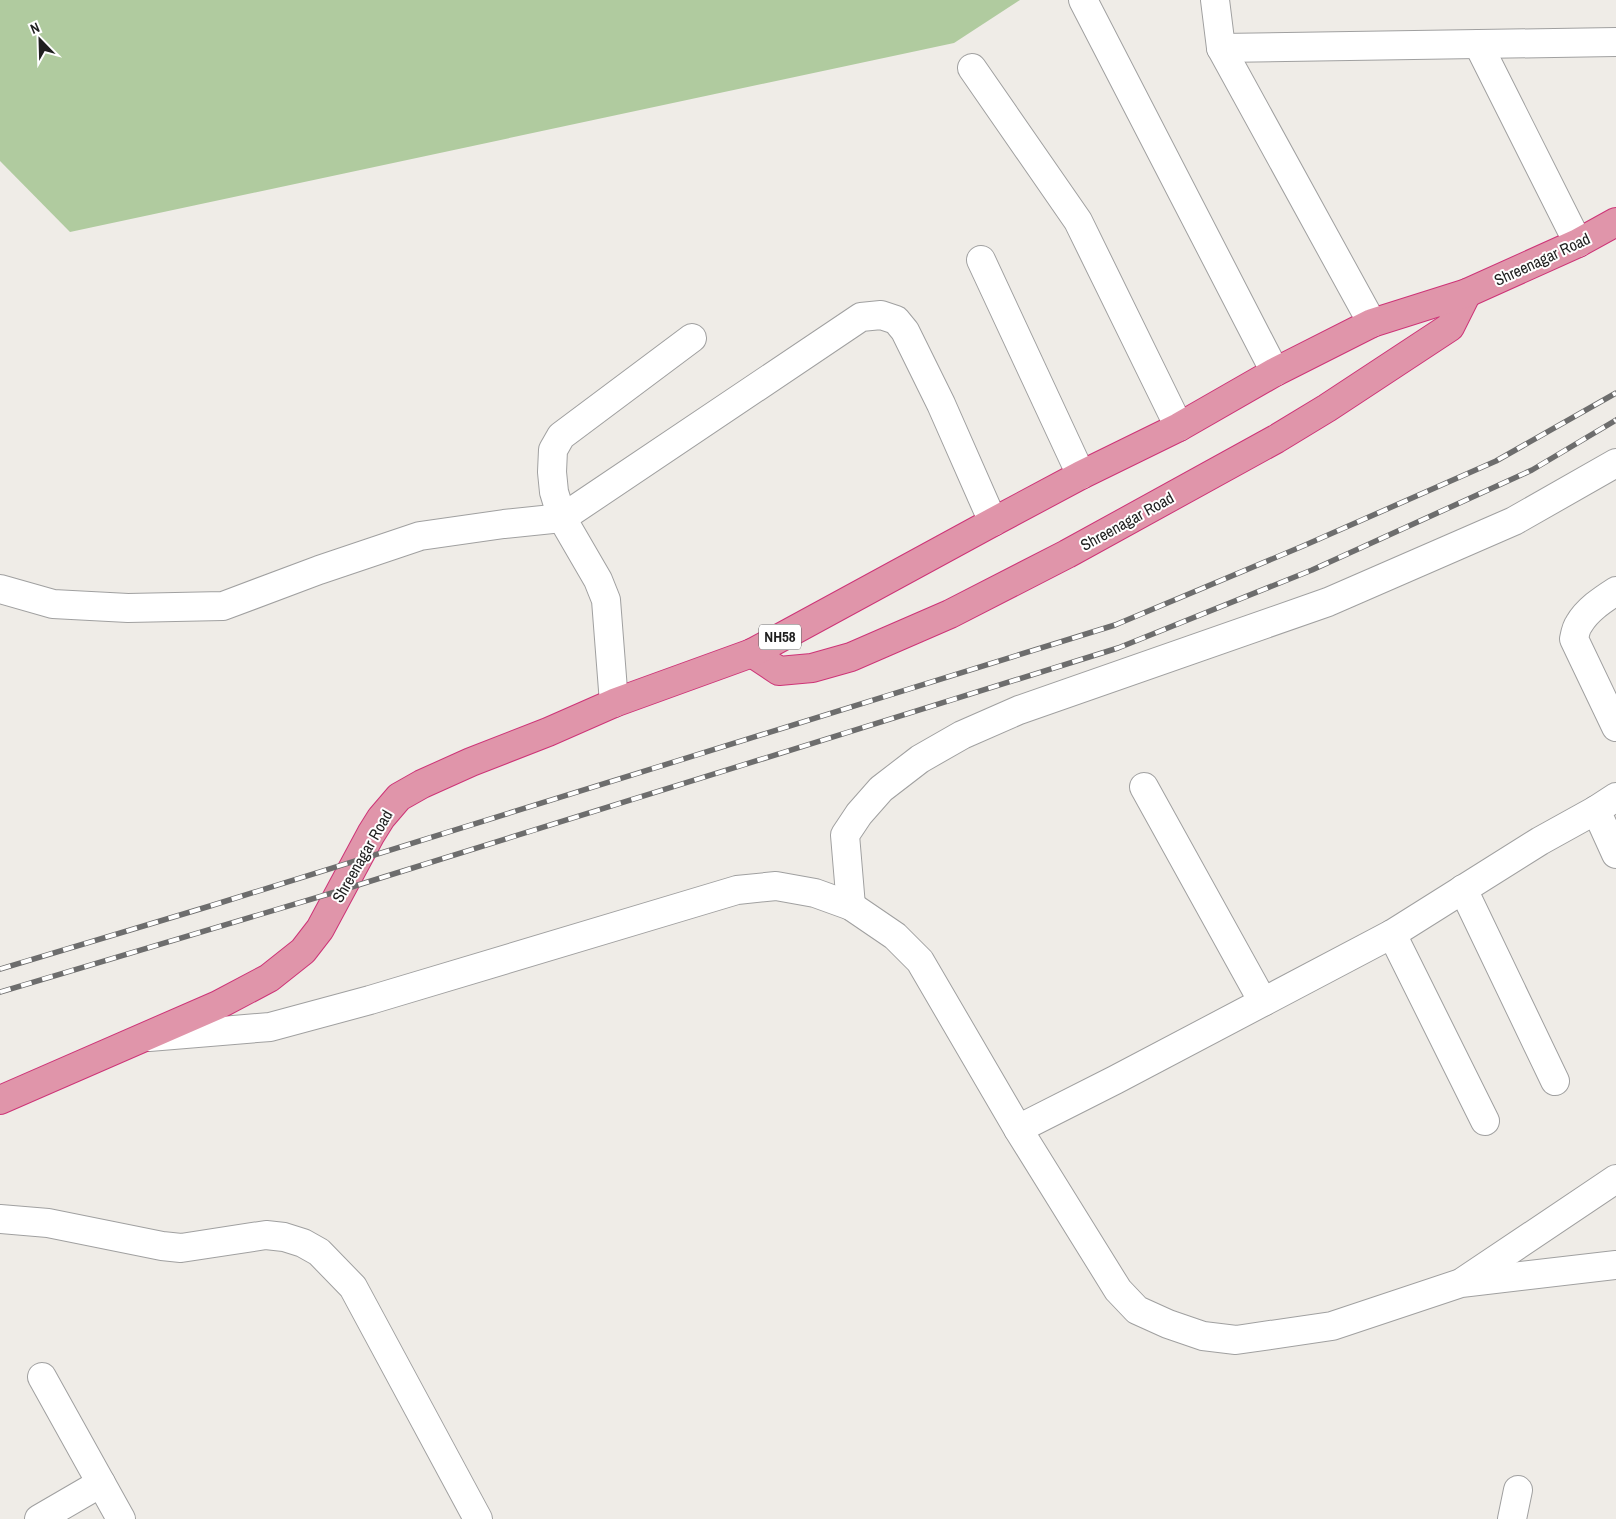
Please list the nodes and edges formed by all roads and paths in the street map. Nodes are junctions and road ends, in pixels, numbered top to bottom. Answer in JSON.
{"nodes":[{"id":1,"x":1083,"y":0,"type":"edge"},
{"id":2,"x":1215,"y":0,"type":"edge"},
{"id":3,"x":1616,"y":42,"type":"edge"},
{"id":4,"x":1478,"y":44,"type":"junction"},
{"id":5,"x":1221,"y":48,"type":"junction"},
{"id":6,"x":972,"y":68,"type":"dead end"},
{"id":7,"x":1616,"y":222,"type":"edge"},
{"id":8,"x":1578,"y":243,"type":"junction"},
{"id":9,"x":981,"y":260,"type":"dead end"},
{"id":10,"x":1467,"y":293,"type":"junction"},
{"id":11,"x":1372,"y":323,"type":"junction"},
{"id":12,"x":692,"y":338,"type":"dead end"},
{"id":13,"x":1275,"y":372,"type":"junction"},
{"id":14,"x":1179,"y":426,"type":"junction"},
{"id":15,"x":1616,"y":463,"type":"edge"},
{"id":16,"x":1081,"y":475,"type":"junction"},
{"id":17,"x":562,"y":518,"type":"junction"},
{"id":18,"x":993,"y":522,"type":"junction"},
{"id":19,"x":0,"y":589,"type":"edge"},
{"id":20,"x":1616,"y":591,"type":"edge"},
{"id":21,"x":752,"y":652,"type":"junction"},
{"id":22,"x":614,"y":703,"type":"junction"},
{"id":23,"x":1616,"y":727,"type":"edge"},
{"id":24,"x":1144,"y":787,"type":"dead end"},
{"id":25,"x":1606,"y":803,"type":"edge"},
{"id":26,"x":1616,"y":854,"type":"edge"},
{"id":27,"x":1463,"y":889,"type":"junction"},
{"id":28,"x":851,"y":906,"type":"junction"},
{"id":29,"x":1392,"y":934,"type":"junction"},
{"id":30,"x":1263,"y":1002,"type":"junction"},
{"id":31,"x":143,"y":1038,"type":"junction"},
{"id":32,"x":1555,"y":1081,"type":"dead end"},
{"id":33,"x":0,"y":1100,"type":"edge"},
{"id":34,"x":1484,"y":1121,"type":"dead end"},
{"id":35,"x":1018,"y":1129,"type":"junction"},
{"id":36,"x":1616,"y":1178,"type":"edge"},
{"id":37,"x":0,"y":1219,"type":"edge"},
{"id":38,"x":1616,"y":1265,"type":"edge"},
{"id":39,"x":1461,"y":1283,"type":"junction"},
{"id":40,"x":42,"y":1377,"type":"dead end"},
{"id":41,"x":101,"y":1483,"type":"junction"},
{"id":42,"x":1518,"y":1490,"type":"dead end"},
{"id":43,"x":39,"y":1519,"type":"edge"},
{"id":44,"x":121,"y":1519,"type":"edge"},
{"id":45,"x":478,"y":1519,"type":"edge"},
{"id":46,"x":1512,"y":1519,"type":"edge"}],
"edges":[{"from":1,"to":13,"type":"street"},
{"from":2,"to":5,"type":"street"},
{"from":3,"to":4,"type":"street"},
{"from":4,"to":5,"type":"street"},
{"from":4,"to":8,"type":"street"},
{"from":5,"to":11,"type":"street"},
{"from":6,"to":14,"type":"street"},
{"from":7,"to":8,"type":"highway","name":"Shreenagar Road","number":"NH58"},
{"from":8,"to":10,"type":"highway","name":"Shreenagar Road","number":"NH58"},
{"from":9,"to":16,"type":"street"},
{"from":10,"to":11,"type":"highway","name":"Shreenagar Road","number":"NH58"},
{"from":10,"to":21,"type":"highway","name":"Shreenagar Road"},
{"from":11,"to":13,"type":"highway","name":"Shreenagar Road","number":"NH58"},
{"from":12,"to":17,"type":"street"},
{"from":13,"to":14,"type":"highway","name":"Shreenagar Road","number":"NH58"},
{"from":14,"to":16,"type":"highway","name":"Shreenagar Road","number":"NH58"},
{"from":15,"to":28,"type":"street"},
{"from":16,"to":18,"type":"highway","name":"Shreenagar Road","number":"NH58"},
{"from":17,"to":18,"type":"street"},
{"from":17,"to":19,"type":"street"},
{"from":17,"to":22,"type":"street"},
{"from":18,"to":21,"type":"highway","name":"Shreenagar Road","number":"NH58"},
{"from":20,"to":23,"type":"street"},
{"from":21,"to":22,"type":"highway","name":"Shreenagar Road","number":"NH58"},
{"from":22,"to":31,"type":"highway","name":"Shreenagar Road","number":"NH58"},
{"from":24,"to":30,"type":"street"},
{"from":25,"to":26,"type":"street"},
{"from":25,"to":27,"type":"street"},
{"from":27,"to":29,"type":"street"},
{"from":27,"to":32,"type":"street"},
{"from":28,"to":31,"type":"street"},
{"from":28,"to":35,"type":"street"},
{"from":29,"to":30,"type":"street"},
{"from":29,"to":34,"type":"street"},
{"from":30,"to":35,"type":"street"},
{"from":31,"to":33,"type":"highway","name":"Shreenagar Road","number":"NH58"},
{"from":35,"to":39,"type":"street"},
{"from":36,"to":39,"type":"street"},
{"from":37,"to":45,"type":"street"},
{"from":38,"to":39,"type":"street"},
{"from":40,"to":41,"type":"street"},
{"from":41,"to":43,"type":"street"},
{"from":41,"to":44,"type":"street"},
{"from":42,"to":46,"type":"street"}]}
